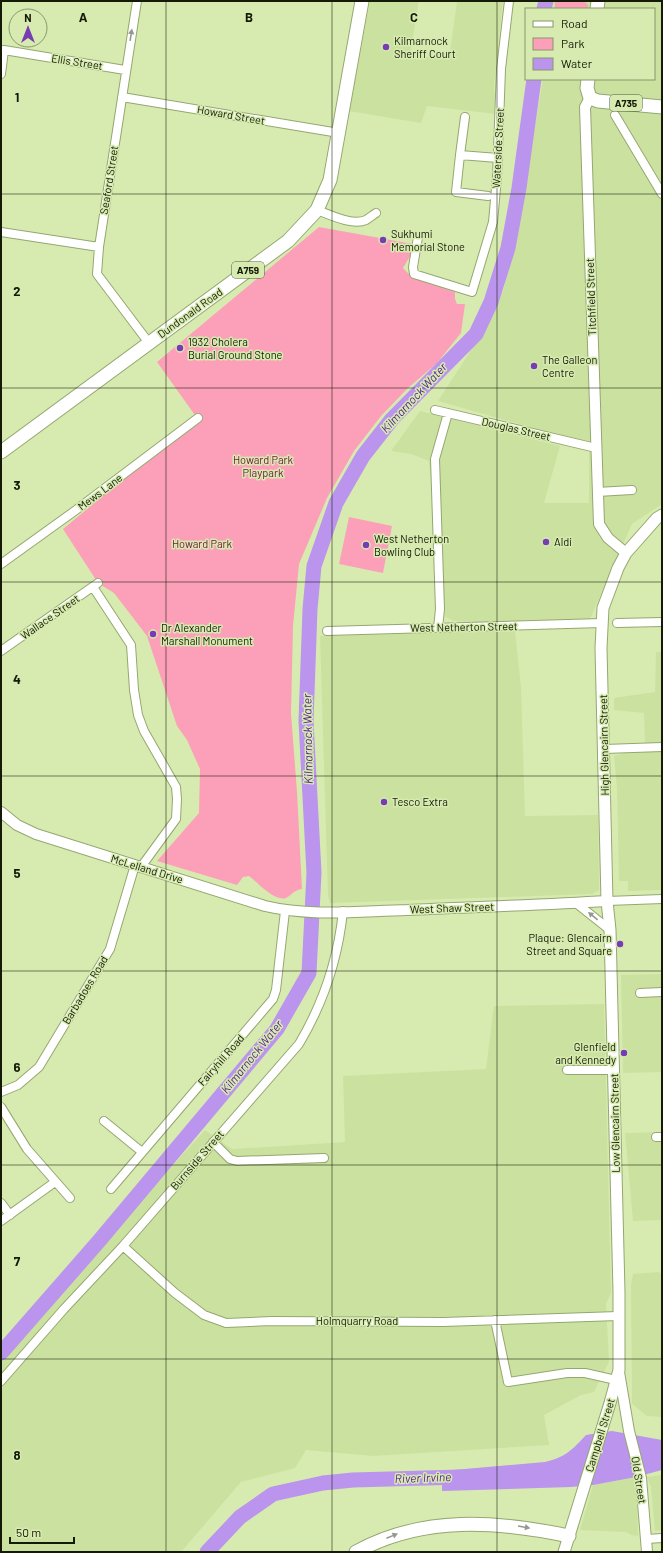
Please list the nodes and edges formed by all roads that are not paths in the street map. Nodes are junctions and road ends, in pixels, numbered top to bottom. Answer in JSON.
{"nodes":[{"id":1,"x":137,"y":1,"type":"edge"},
{"id":2,"x":362,"y":1,"type":"edge"},
{"id":3,"x":509,"y":1,"type":"edge"},
{"id":4,"x":126,"y":70,"type":"junction"},
{"id":5,"x":1,"y":74,"type":"edge"},
{"id":6,"x":588,"y":80,"type":"edge"},
{"id":7,"x":122,"y":97,"type":"junction"},
{"id":8,"x":590,"y":98,"type":"junction"},
{"id":9,"x":662,"y":107,"type":"edge"},
{"id":10,"x":615,"y":115,"type":"dead end"},
{"id":11,"x":465,"y":117,"type":"dead end"},
{"id":12,"x":339,"y":133,"type":"junction"},
{"id":13,"x":460,"y":155,"type":"junction"},
{"id":14,"x":498,"y":158,"type":"junction"},
{"id":15,"x":662,"y":194,"type":"edge"},
{"id":16,"x":488,"y":196,"type":"dead end"},
{"id":17,"x":317,"y":210,"type":"junction"},
{"id":18,"x":376,"y":213,"type":"dead end"},
{"id":19,"x":1,"y":232,"type":"edge"},
{"id":20,"x":418,"y":237,"type":"dead end"},
{"id":21,"x":99,"y":246,"type":"junction"},
{"id":22,"x":149,"y":343,"type":"junction"},
{"id":23,"x":435,"y":410,"type":"dead end"},
{"id":24,"x":448,"y":413,"type":"junction"},
{"id":25,"x":198,"y":418,"type":"dead end"},
{"id":26,"x":596,"y":448,"type":"junction"},
{"id":27,"x":1,"y":452,"type":"edge"},
{"id":28,"x":632,"y":490,"type":"dead end"},
{"id":29,"x":598,"y":492,"type":"junction"},
{"id":30,"x":662,"y":515,"type":"edge"},
{"id":31,"x":626,"y":553,"type":"junction"},
{"id":32,"x":1,"y":564,"type":"edge"},
{"id":33,"x":662,"y":622,"type":"edge"},
{"id":34,"x":602,"y":623,"type":"junction"},
{"id":35,"x":616,"y":623,"type":"dead end"},
{"id":36,"x":438,"y":628,"type":"junction"},
{"id":37,"x":327,"y":631,"type":"dead end"},
{"id":38,"x":1,"y":651,"type":"edge"},
{"id":39,"x":662,"y":747,"type":"edge"},
{"id":40,"x":604,"y":749,"type":"junction"},
{"id":41,"x":1,"y":812,"type":"edge"},
{"id":42,"x":138,"y":866,"type":"junction"},
{"id":43,"x":662,"y":899,"type":"edge"},
{"id":44,"x":607,"y":902,"type":"junction"},
{"id":45,"x":576,"y":903,"type":"junction"},
{"id":46,"x":285,"y":911,"type":"junction"},
{"id":47,"x":328,"y":912,"type":"joint"},
{"id":48,"x":343,"y":912,"type":"junction"},
{"id":49,"x":610,"y":930,"type":"junction"},
{"id":50,"x":662,"y":992,"type":"edge"},
{"id":51,"x":640,"y":993,"type":"dead end"},
{"id":52,"x":566,"y":1070,"type":"dead end"},
{"id":53,"x":614,"y":1070,"type":"junction"},
{"id":54,"x":1,"y":1092,"type":"edge"},
{"id":55,"x":1,"y":1107,"type":"edge"},
{"id":56,"x":104,"y":1121,"type":"dead end"},
{"id":57,"x":213,"y":1142,"type":"junction"},
{"id":58,"x":142,"y":1152,"type":"junction"},
{"id":59,"x":324,"y":1158,"type":"dead end"},
{"id":60,"x":55,"y":1182,"type":"junction"},
{"id":61,"x":111,"y":1189,"type":"dead end"},
{"id":62,"x":70,"y":1198,"type":"dead end"},
{"id":63,"x":1,"y":1203,"type":"edge"},
{"id":64,"x":10,"y":1215,"type":"junction"},
{"id":65,"x":1,"y":1222,"type":"edge"},
{"id":66,"x":123,"y":1246,"type":"junction"},
{"id":67,"x":618,"y":1316,"type":"junction"},
{"id":68,"x":495,"y":1320,"type":"junction"},
{"id":69,"x":617,"y":1375,"type":"junction"},
{"id":70,"x":1,"y":1381,"type":"edge"},
{"id":71,"x":610,"y":1403,"type":"junction"},
{"id":72,"x":625,"y":1409,"type":"junction"},
{"id":73,"x":569,"y":1536,"type":"junction"},
{"id":74,"x":662,"y":1538,"type":"edge"},
{"id":75,"x":647,"y":1539,"type":"junction"},
{"id":76,"x":356,"y":1552,"type":"edge"},
{"id":77,"x":564,"y":1552,"type":"edge"},
{"id":78,"x":647,"y":1552,"type":"edge"}],
"edges":[{"from":4,"to":1,"type":"street","name":"Seaford Street","one_way":true},
{"from":2,"to":12,"type":"main road","name":"Dundonald Road","number":"A759"},
{"from":3,"to":14,"type":"street","name":"Waterside Street"},
{"from":4,"to":5,"type":"street","name":"Ellis Street"},
{"from":4,"to":7,"type":"street","name":"Seaford Street"},
{"from":6,"to":8,"type":"main road","name":"Titchfield Street"},
{"from":7,"to":12,"type":"street","name":"Howard Street"},
{"from":7,"to":21,"type":"street","name":"Seaford Street"},
{"from":8,"to":9,"type":"main road","number":"A735"},
{"from":8,"to":26,"type":"street","name":"Titchfield Street"},
{"from":10,"to":15,"type":"street"},
{"from":11,"to":13,"type":"street"},
{"from":12,"to":17,"type":"main road","name":"Dundonald Road","number":"A759"},
{"from":13,"to":14,"type":"street"},
{"from":13,"to":16,"type":"street"},
{"from":14,"to":20,"type":"street","name":"Waterside Street"},
{"from":17,"to":18,"type":"street"},
{"from":17,"to":22,"type":"main road","name":"Dundonald Road","number":"A759"},
{"from":19,"to":21,"type":"street"},
{"from":21,"to":22,"type":"street","name":"Seaford Street"},
{"from":22,"to":27,"type":"main road","name":"Dundonald Road","number":"A759"},
{"from":23,"to":24,"type":"street","name":"Douglas Street"},
{"from":24,"to":26,"type":"street","name":"Douglas Street"},
{"from":24,"to":36,"type":"street"},
{"from":25,"to":32,"type":"street","name":"Mews Lane"},
{"from":26,"to":29,"type":"street","name":"Titchfield Street"},
{"from":28,"to":29,"type":"street"},
{"from":29,"to":31,"type":"street","name":"Titchfield Street"},
{"from":30,"to":31,"type":"main road","name":"High Glencairn Street"},
{"from":31,"to":34,"type":"main road","name":"High Glencairn Street"},
{"from":33,"to":35,"type":"street"},
{"from":34,"to":36,"type":"street","name":"West Netherton Street"},
{"from":34,"to":40,"type":"main road","name":"High Glencairn Street"},
{"from":36,"to":37,"type":"street","name":"West Netherton Street"},
{"from":38,"to":42,"type":"street","name":"Wallace Street"},
{"from":39,"to":40,"type":"street"},
{"from":40,"to":44,"type":"main road","name":"High Glencairn Street"},
{"from":41,"to":42,"type":"street","name":"McLelland Drive"},
{"from":42,"to":46,"type":"street","name":"McLelland Drive"},
{"from":42,"to":54,"type":"street","name":"Barbadoes Road"},
{"from":43,"to":44,"type":"street"},
{"from":44,"to":45,"type":"street","name":"West Shaw Street"},
{"from":44,"to":49,"type":"main road","name":"Low Glencairn Street"},
{"from":45,"to":48,"type":"street","name":"West Shaw Street"},
{"from":49,"to":45,"type":"street","one_way":true},
{"from":46,"to":47,"type":"street","name":"McLelland Drive"},
{"from":46,"to":58,"type":"street","name":"Fairyhill Road"},
{"from":47,"to":48,"type":"street","name":"West Shaw Street"},
{"from":48,"to":57,"type":"street","name":"Burnside Street"},
{"from":49,"to":53,"type":"main road","name":"Low Glencairn Street"},
{"from":50,"to":51,"type":"street"},
{"from":52,"to":53,"type":"street"},
{"from":53,"to":67,"type":"main road","name":"Low Glencairn Street"},
{"from":55,"to":60,"type":"street"},
{"from":56,"to":58,"type":"street"},
{"from":57,"to":59,"type":"street"},
{"from":57,"to":66,"type":"street","name":"Burnside Street"},
{"from":58,"to":61,"type":"street","name":"Fairyhill Road"},
{"from":60,"to":62,"type":"street"},
{"from":60,"to":64,"type":"street"},
{"from":63,"to":64,"type":"street"},
{"from":64,"to":65,"type":"street"},
{"from":66,"to":68,"type":"street","name":"Holmquarry Road"},
{"from":66,"to":70,"type":"street","name":"Burnside Street"},
{"from":67,"to":68,"type":"street","name":"Holmquarry Road"},
{"from":67,"to":69,"type":"main road","name":"Campbell Street"},
{"from":68,"to":69,"type":"street"},
{"from":69,"to":71,"type":"main road","name":"Campbell Street"},
{"from":69,"to":72,"type":"street","name":"Old Street"},
{"from":71,"to":72,"type":"street"},
{"from":71,"to":73,"type":"main road","name":"Campbell Street"},
{"from":72,"to":75,"type":"street","name":"Old Street"},
{"from":76,"to":73,"type":"main road","one_way":true},
{"from":73,"to":77,"type":"main road","name":"Campbell Street"},
{"from":74,"to":75,"type":"street"},
{"from":75,"to":78,"type":"street","name":"Old Street"}]}
